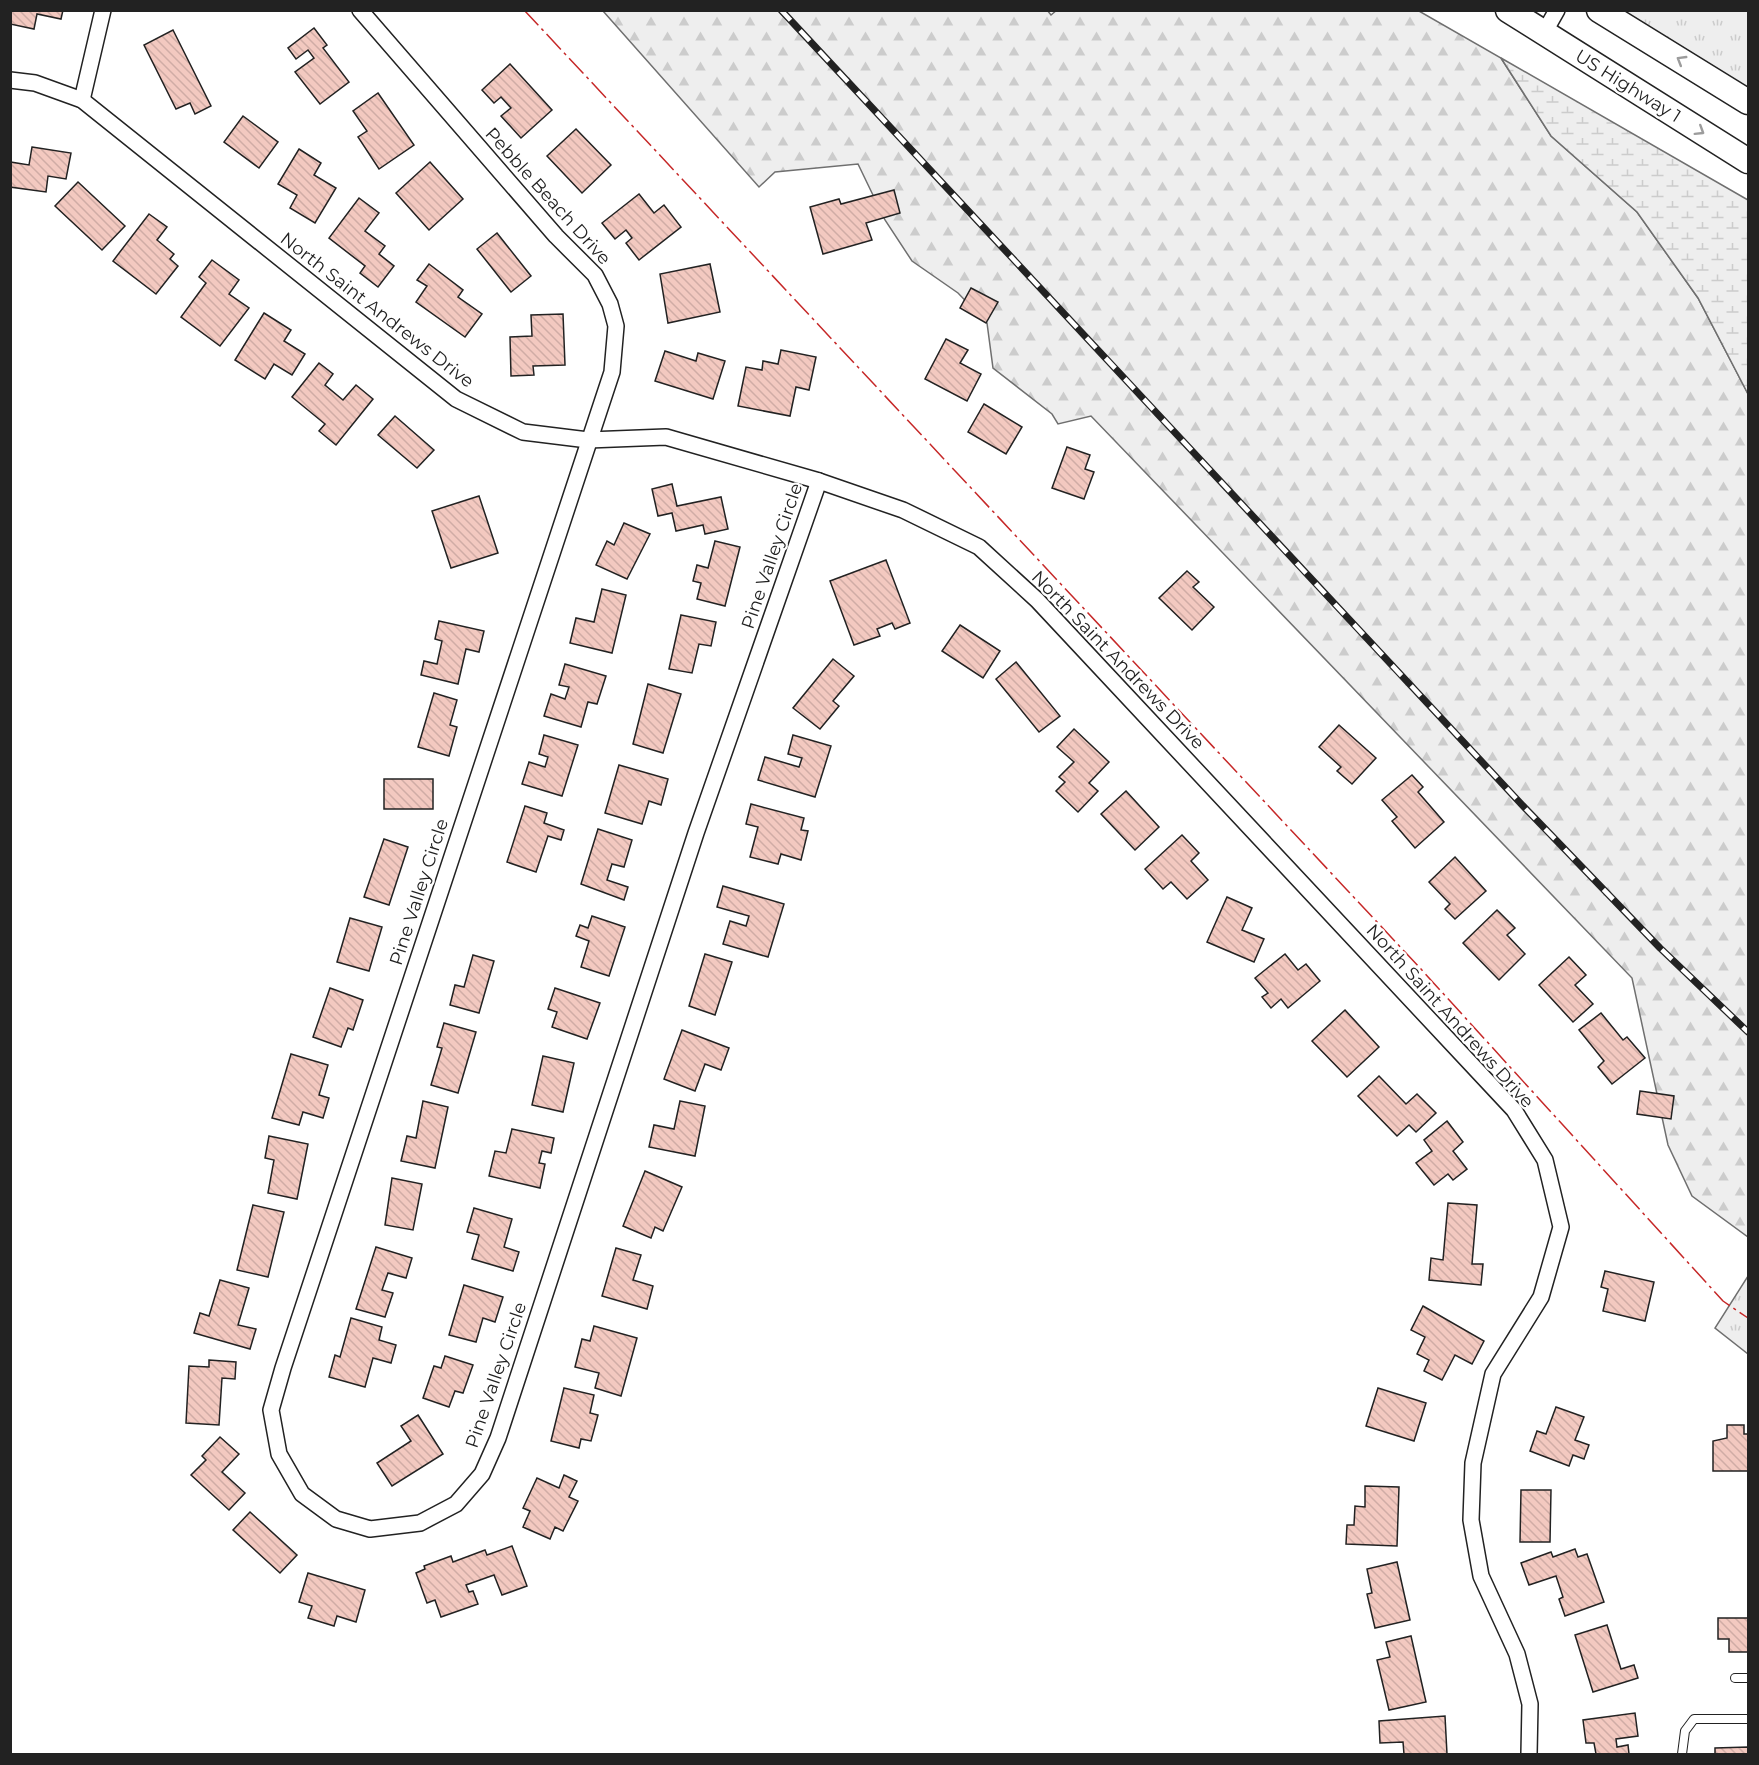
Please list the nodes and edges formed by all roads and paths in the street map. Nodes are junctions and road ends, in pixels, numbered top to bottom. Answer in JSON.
{"nodes":[{"id":1,"x":103,"y":10,"type":"edge"},
{"id":2,"x":360,"y":10,"type":"edge"},
{"id":3,"x":1508,"y":10,"type":"edge"},
{"id":4,"x":1557,"y":10,"type":"edge"},
{"id":5,"x":1599,"y":10,"type":"edge"},
{"id":6,"x":1544,"y":33,"type":"junction"},
{"id":7,"x":10,"y":80,"type":"edge"},
{"id":8,"x":82,"y":100,"type":"junction"},
{"id":9,"x":1749,"y":102,"type":"edge"},
{"id":10,"x":1749,"y":161,"type":"edge"},
{"id":11,"x":588,"y":440,"type":"junction"},
{"id":12,"x":819,"y":481,"type":"junction"},
{"id":13,"x":1735,"y":1678,"type":"dead end"},
{"id":14,"x":1749,"y":1678,"type":"edge"},
{"id":15,"x":1749,"y":1719,"type":"edge"},
{"id":16,"x":1529,"y":1755,"type":"edge"},
{"id":17,"x":1682,"y":1755,"type":"edge"}],
"edges":[{"from":1,"to":8,"type":"street"},
{"from":2,"to":11,"type":"street","name":"Pebble Beach Drive"},
{"from":3,"to":6,"type":"main road","name":"US Highway 1"},
{"from":4,"to":6,"type":"street"},
{"from":9,"to":5,"type":"main road","one_way":true},
{"from":6,"to":10,"type":"main road","name":"US Highway 1","one_way":true},
{"from":7,"to":8,"type":"street","name":"North Saint Andrews Drive"},
{"from":8,"to":11,"type":"street","name":"North Saint Andrews Drive"},
{"from":11,"to":12,"type":"street","name":"North Saint Andrews Drive"},
{"from":11,"to":12,"type":"street","name":"Pine Valley Circle"},
{"from":12,"to":16,"type":"street","name":"North Saint Andrews Drive"},
{"from":13,"to":14,"type":"lane"},
{"from":15,"to":17,"type":"lane"}]}
